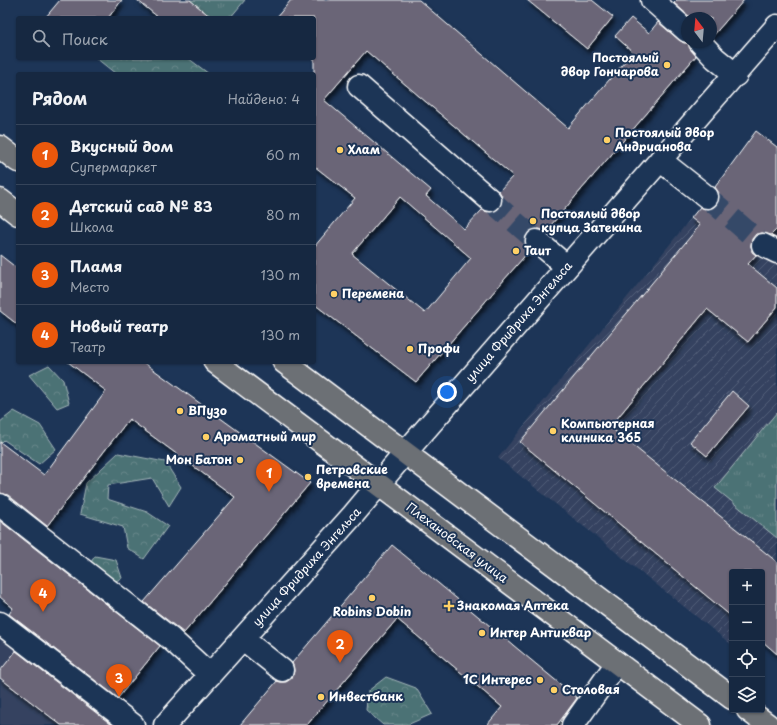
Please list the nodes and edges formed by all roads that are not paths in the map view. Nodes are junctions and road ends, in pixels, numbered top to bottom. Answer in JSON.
{"nodes":[{"id":1,"x":652,"y":0,"type":"edge"},
{"id":2,"x":681,"y":26,"type":"edge"},
{"id":3,"x":777,"y":26,"type":"edge"},
{"id":4,"x":706,"y":48,"type":"edge"},
{"id":5,"x":736,"y":75,"type":"junction"},
{"id":6,"x":359,"y":86,"type":"dead end"},
{"id":7,"x":0,"y":148,"type":"edge"},
{"id":8,"x":16,"y":160,"type":"edge"},
{"id":9,"x":660,"y":160,"type":"junction"},
{"id":10,"x":707,"y":197,"type":"tunnel mouth"},
{"id":11,"x":0,"y":200,"type":"edge"},
{"id":12,"x":490,"y":200,"type":"tunnel mouth"},
{"id":13,"x":16,"y":212,"type":"edge"},
{"id":14,"x":537,"y":241,"type":"tunnel mouth"},
{"id":15,"x":567,"y":267,"type":"junction"},
{"id":16,"x":218,"y":364,"type":"edge"},
{"id":17,"x":287,"y":364,"type":"edge"},
{"id":18,"x":405,"y":453,"type":"junction"},
{"id":19,"x":379,"y":485,"type":"junction"},
{"id":20,"x":0,"y":505,"type":"edge"},
{"id":21,"x":0,"y":623,"type":"edge"},
{"id":22,"x":243,"y":638,"type":"junction"},
{"id":23,"x":617,"y":663,"type":"junction"},
{"id":24,"x":282,"y":670,"type":"dead end"},
{"id":25,"x":210,"y":675,"type":"junction"},
{"id":26,"x":729,"y":696,"type":"edge"},
{"id":27,"x":752,"y":713,"type":"edge"},
{"id":28,"x":133,"y":725,"type":"edge"},
{"id":29,"x":166,"y":725,"type":"edge"},
{"id":30,"x":573,"y":725,"type":"edge"},
{"id":31,"x":700,"y":725,"type":"edge"},
{"id":32,"x":768,"y":725,"type":"edge"}],
"edges":[{"from":1,"to":2,"type":"street"},
{"from":3,"to":5,"type":"street","name":"улица Фридриха Энгельса"},
{"from":4,"to":5,"type":"street"},
{"from":5,"to":9,"type":"street","name":"улица Фридриха Энгельса"},
{"from":6,"to":12,"type":"street"},
{"from":7,"to":8,"type":"main road"},
{"from":9,"to":10,"type":"street"},
{"from":9,"to":15,"type":"street","name":"улица Фридриха Энгельса"},
{"from":11,"to":13,"type":"main road"},
{"from":14,"to":15,"type":"street"},
{"from":15,"to":18,"type":"street","name":"улица Фридриха Энгельса"},
{"from":16,"to":19,"type":"main road","name":"Плехановская улица"},
{"from":17,"to":18,"type":"main road"},
{"from":18,"to":19,"type":"street","name":"улица Фридриха Энгельса"},
{"from":18,"to":26,"type":"main road"},
{"from":19,"to":22,"type":"street","name":"улица Фридриха Энгельса"},
{"from":19,"to":23,"type":"main road","name":"Плехановская улица"},
{"from":20,"to":25,"type":"street"},
{"from":21,"to":28,"type":"street"},
{"from":22,"to":24,"type":"street"},
{"from":22,"to":25,"type":"street","name":"улица Фридриха Энгельса"},
{"from":23,"to":30,"type":"street"},
{"from":23,"to":31,"type":"main road","name":"Плехановская улица"},
{"from":25,"to":29,"type":"street","name":"улица Фридриха Энгельса"},
{"from":27,"to":32,"type":"main road"}]}
